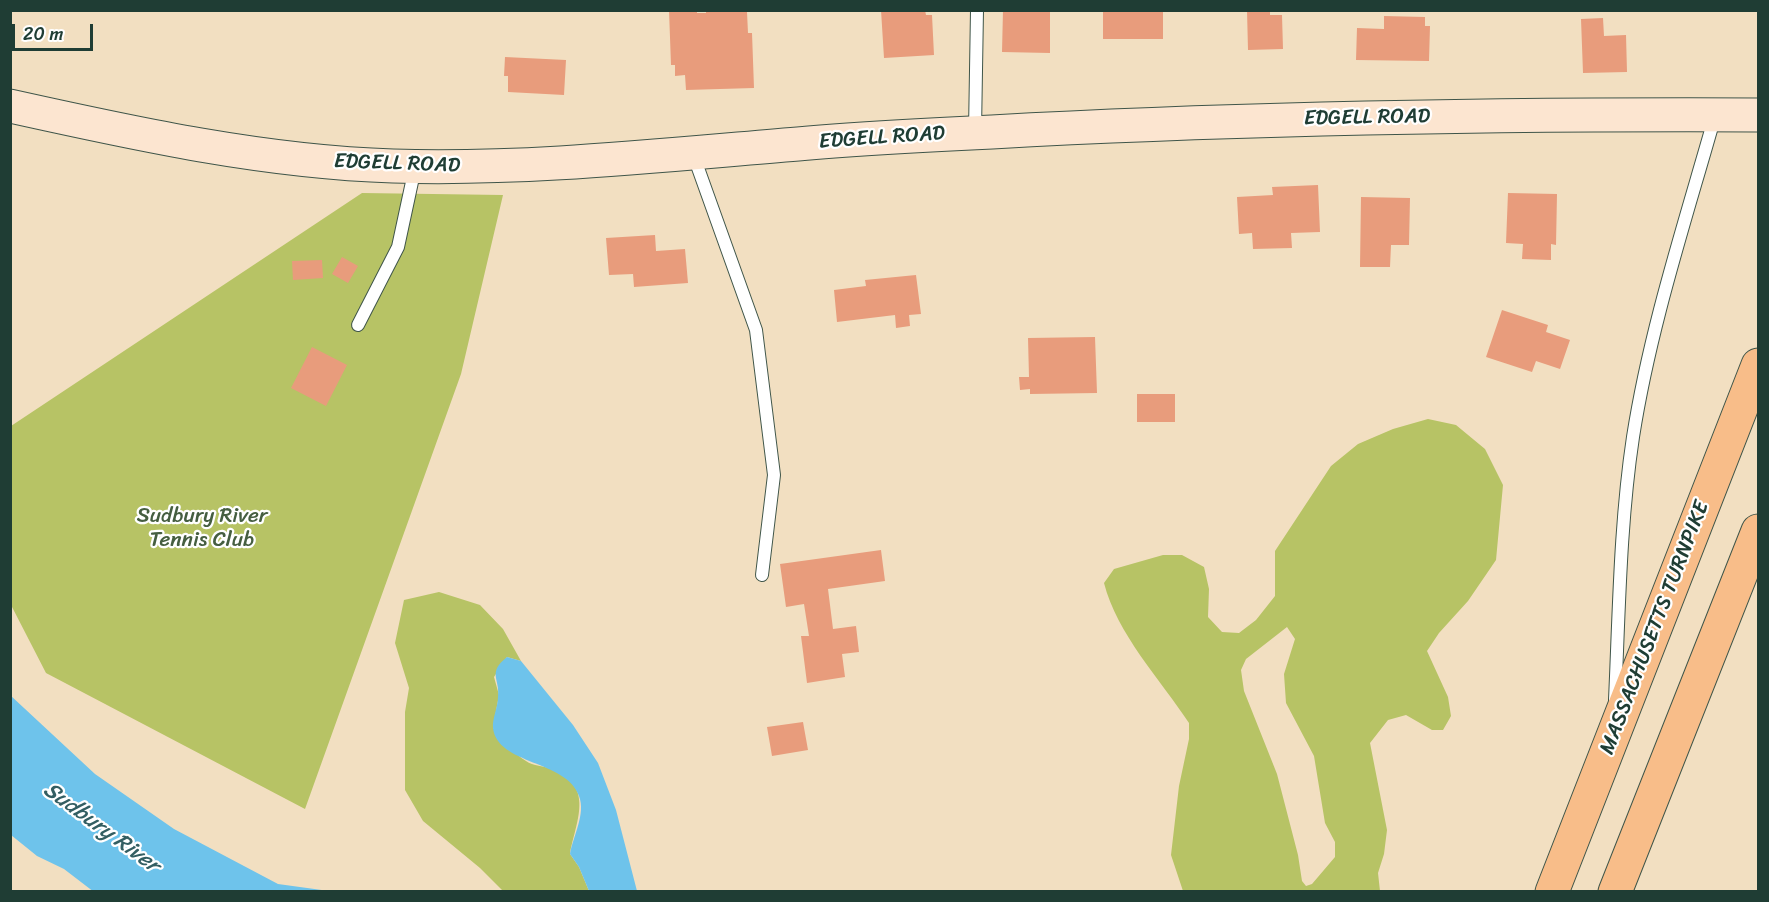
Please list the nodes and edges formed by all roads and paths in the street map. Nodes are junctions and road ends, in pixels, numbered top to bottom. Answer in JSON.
{"nodes":[{"id":1,"x":977,"y":10,"type":"edge"},
{"id":2,"x":10,"y":106,"type":"edge"},
{"id":3,"x":1715,"y":115,"type":"junction"},
{"id":4,"x":1758,"y":115,"type":"edge"},
{"id":5,"x":975,"y":132,"type":"junction"},
{"id":6,"x":693,"y":153,"type":"junction"},
{"id":7,"x":415,"y":166,"type":"junction"},
{"id":8,"x":358,"y":325,"type":"dead end"},
{"id":9,"x":1758,"y":365,"type":"edge"},
{"id":10,"x":1758,"y":531,"type":"edge"},
{"id":11,"x":762,"y":574,"type":"dead end"},
{"id":12,"x":1613,"y":738,"type":"junction"},
{"id":13,"x":1552,"y":891,"type":"edge"},
{"id":14,"x":1615,"y":891,"type":"edge"}],
"edges":[{"from":1,"to":5,"type":"lane"},
{"from":2,"to":7,"type":"main road","name":"EDGELL ROAD"},
{"from":3,"to":4,"type":"main road","name":"EDGELL ROAD"},
{"from":3,"to":5,"type":"main road","name":"EDGELL ROAD"},
{"from":3,"to":12,"type":"lane"},
{"from":5,"to":6,"type":"main road","name":"EDGELL ROAD"},
{"from":6,"to":7,"type":"main road","name":"EDGELL ROAD"},
{"from":6,"to":11,"type":"lane"},
{"from":7,"to":8,"type":"lane"},
{"from":9,"to":12,"type":"highway","name":"MASSACHUSETTS TURNPIKE"},
{"from":10,"to":14,"type":"highway"},
{"from":12,"to":13,"type":"highway","name":"MASSACHUSETTS TURNPIKE"}]}
